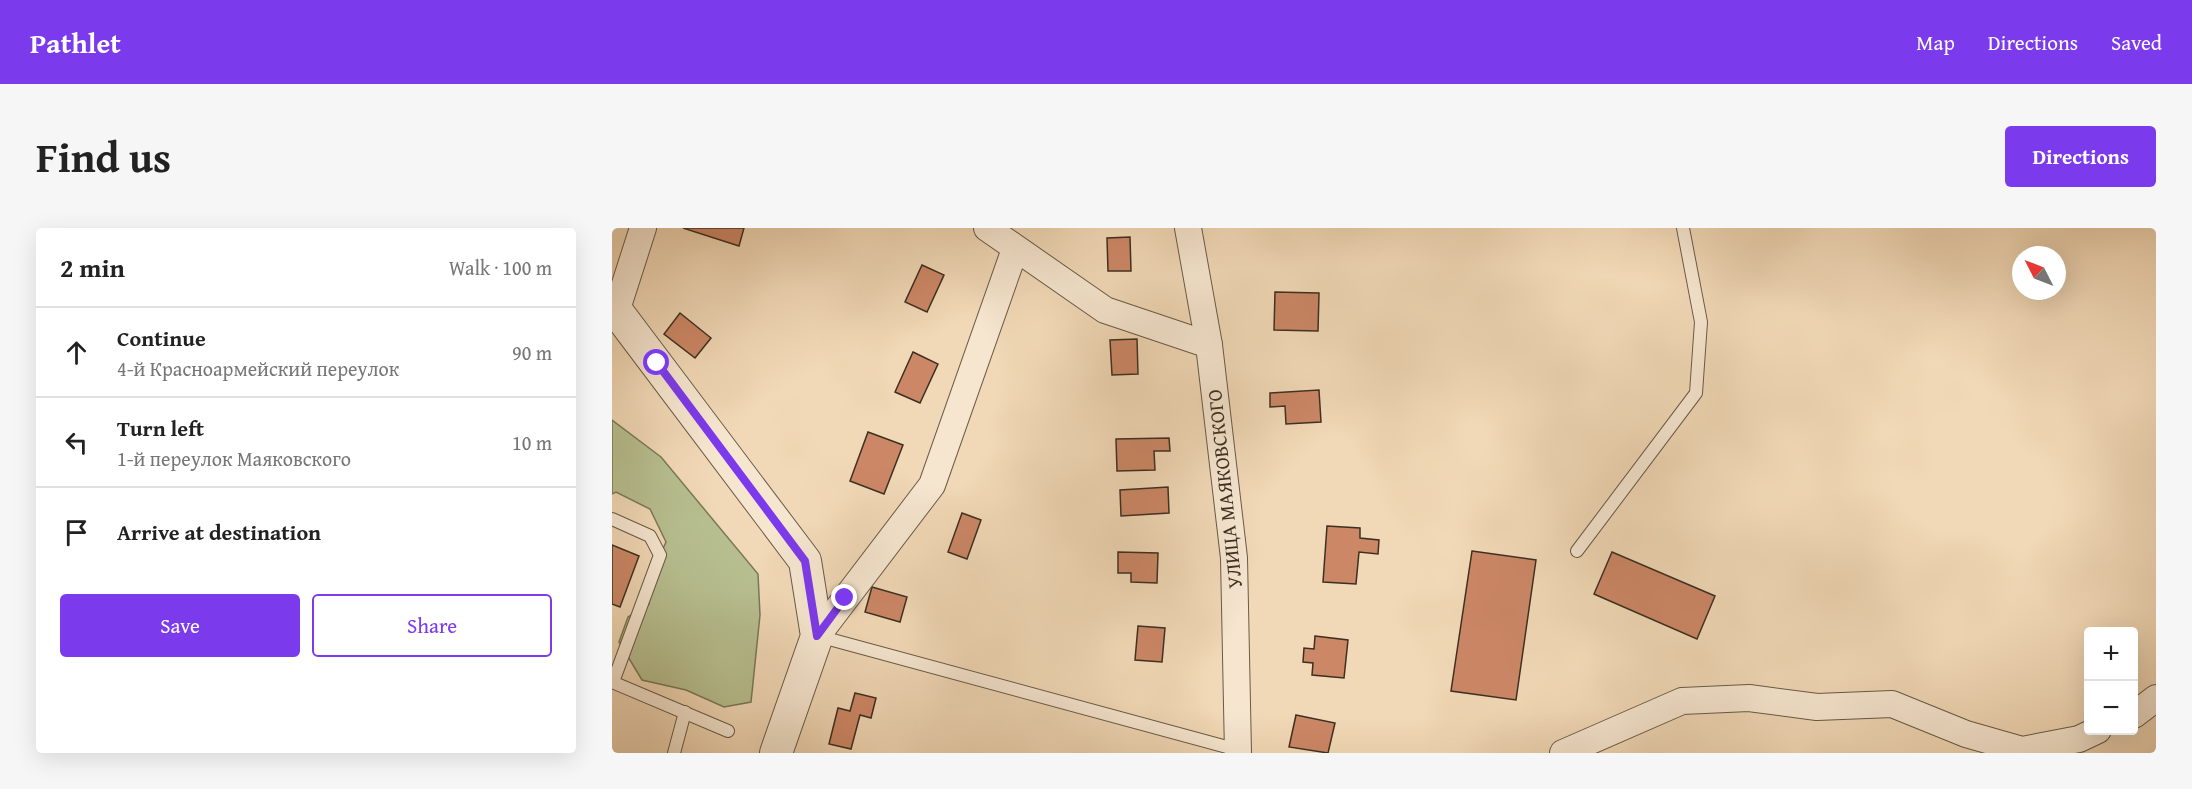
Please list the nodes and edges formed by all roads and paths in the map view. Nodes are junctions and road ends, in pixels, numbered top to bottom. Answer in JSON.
{"nodes":[{"id":1,"x":644,"y":228,"type":"edge"},
{"id":2,"x":987,"y":228,"type":"edge"},
{"id":3,"x":1188,"y":228,"type":"edge"},
{"id":4,"x":1683,"y":228,"type":"edge"},
{"id":5,"x":1015,"y":249,"type":"junction"},
{"id":6,"x":614,"y":307,"type":"edge"},
{"id":7,"x":1209,"y":345,"type":"junction"},
{"id":8,"x":612,"y":519,"type":"edge"},
{"id":9,"x":1577,"y":551,"type":"dead end"},
{"id":10,"x":817,"y":636,"type":"junction"},
{"id":11,"x":612,"y":682,"type":"edge"},
{"id":12,"x":2156,"y":698,"type":"edge"},
{"id":13,"x":2138,"y":711,"type":"edge"},
{"id":14,"x":685,"y":712,"type":"junction"},
{"id":15,"x":728,"y":731,"type":"dead end"},
{"id":16,"x":2087,"y":735,"type":"edge"},
{"id":17,"x":1238,"y":752,"type":"edge"},
{"id":18,"x":674,"y":753,"type":"edge"},
{"id":19,"x":776,"y":753,"type":"edge"},
{"id":20,"x":1563,"y":753,"type":"edge"}],
"edges":[{"from":1,"to":6,"type":"street"},
{"from":2,"to":5,"type":"street"},
{"from":3,"to":7,"type":"street","name":"УЛИЦА МАЯКОВСКОГО"},
{"from":4,"to":9,"type":"lane"},
{"from":5,"to":7,"type":"street"},
{"from":5,"to":10,"type":"street"},
{"from":6,"to":10,"type":"street"},
{"from":7,"to":17,"type":"street","name":"УЛИЦА МАЯКОВСКОГО"},
{"from":8,"to":11,"type":"lane"},
{"from":10,"to":17,"type":"lane"},
{"from":10,"to":19,"type":"street"},
{"from":11,"to":14,"type":"lane"},
{"from":12,"to":13,"type":"street"},
{"from":14,"to":15,"type":"lane"},
{"from":14,"to":18,"type":"lane"},
{"from":16,"to":20,"type":"street"}]}
